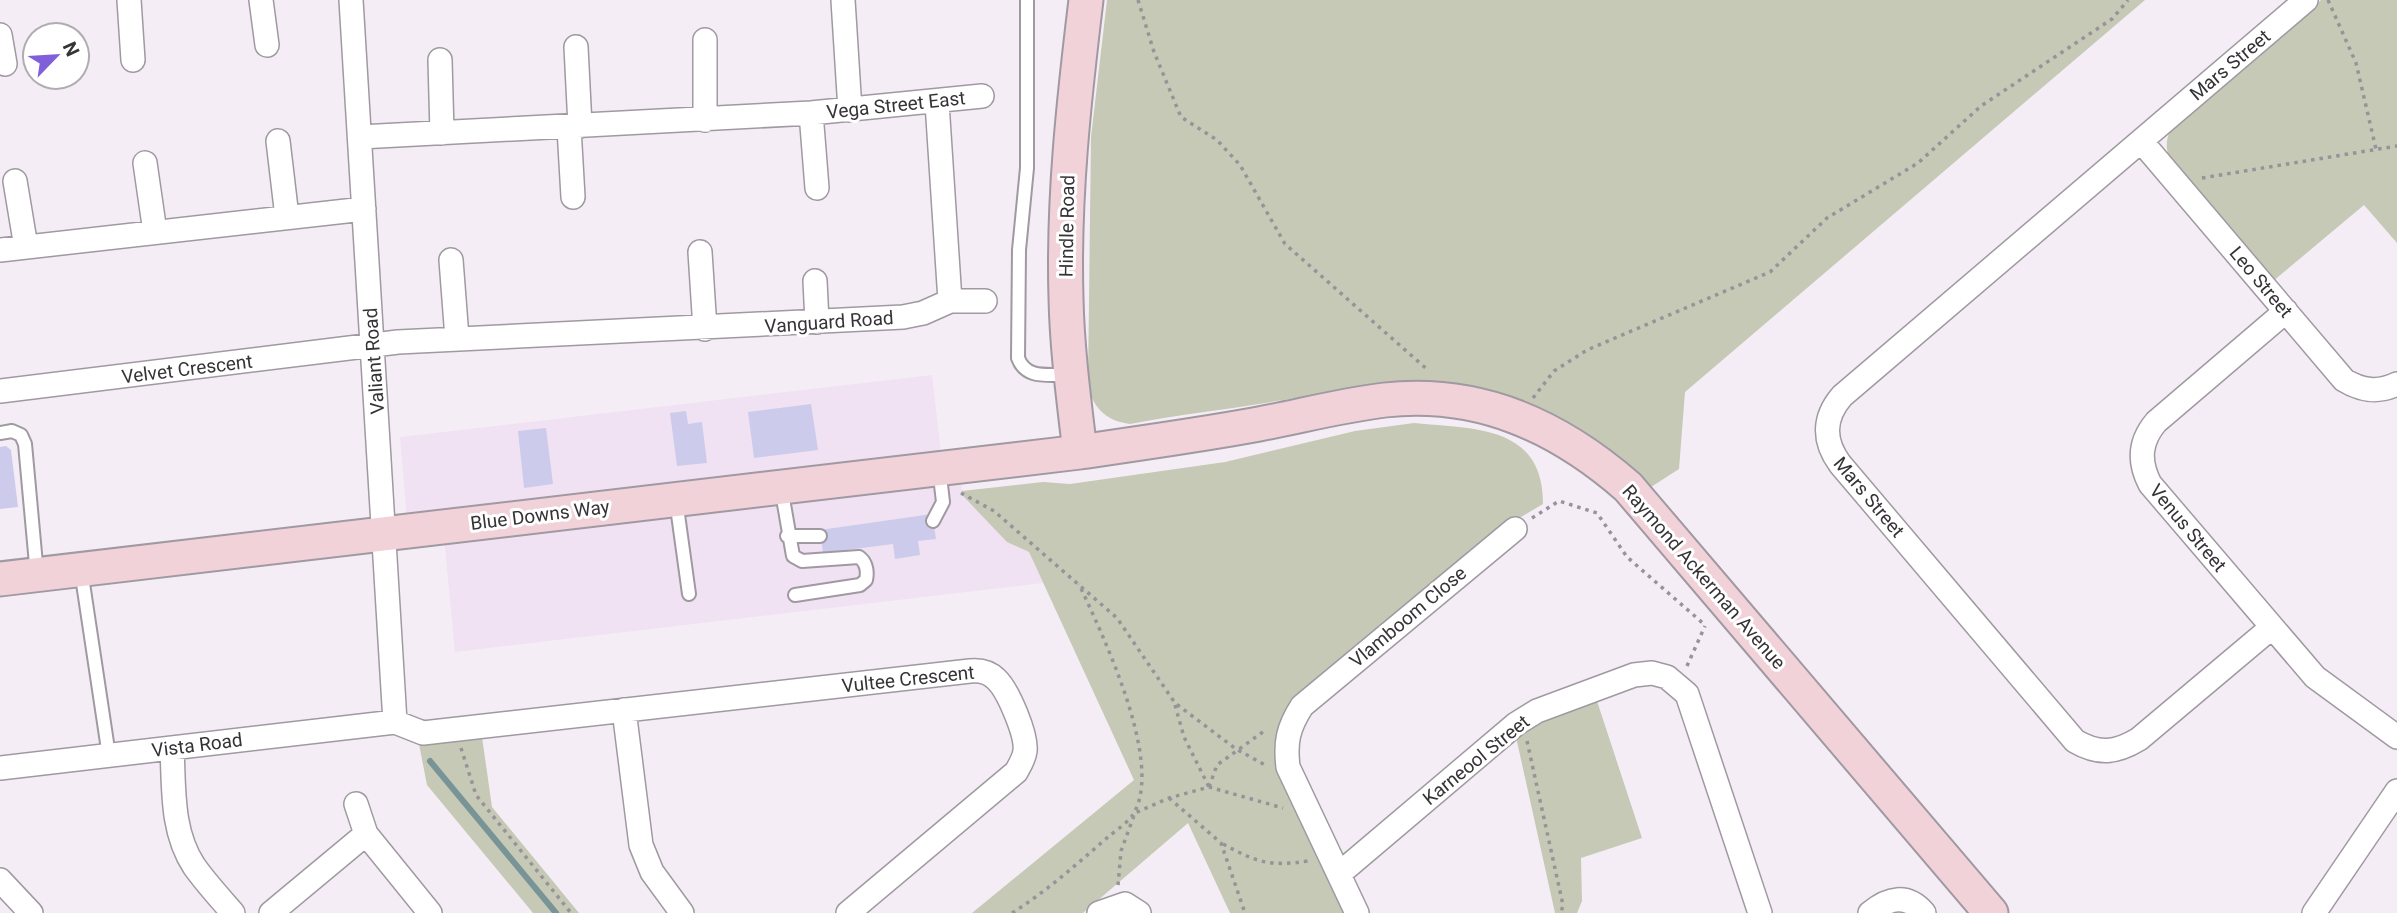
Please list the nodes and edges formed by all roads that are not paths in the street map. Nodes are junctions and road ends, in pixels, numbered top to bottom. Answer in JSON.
{"nodes":[{"id":1,"x":129,"y":0,"type":"edge"},
{"id":2,"x":261,"y":0,"type":"edge"},
{"id":3,"x":351,"y":0,"type":"edge"},
{"id":4,"x":843,"y":0,"type":"edge"},
{"id":5,"x":1027,"y":0,"type":"edge"},
{"id":6,"x":1086,"y":0,"type":"edge"},
{"id":7,"x":2306,"y":0,"type":"edge"},
{"id":8,"x":0,"y":35,"type":"edge"},
{"id":9,"x":705,"y":40,"type":"dead end"},
{"id":10,"x":267,"y":45,"type":"dead end"},
{"id":11,"x":576,"y":47,"type":"dead end"},
{"id":12,"x":133,"y":60,"type":"dead end"},
{"id":13,"x":440,"y":60,"type":"dead end"},
{"id":14,"x":5,"y":64,"type":"dead end"},
{"id":15,"x":982,"y":96,"type":"dead end"},
{"id":16,"x":937,"y":103,"type":"junction"},
{"id":17,"x":850,"y":110,"type":"junction"},
{"id":18,"x":811,"y":113,"type":"junction"},
{"id":19,"x":705,"y":120,"type":"junction"},
{"id":20,"x":575,"y":127,"type":"junction"},
{"id":21,"x":443,"y":133,"type":"junction"},
{"id":22,"x":360,"y":137,"type":"junction"},
{"id":23,"x":278,"y":141,"type":"dead end"},
{"id":24,"x":2141,"y":141,"type":"junction"},
{"id":25,"x":145,"y":163,"type":"dead end"},
{"id":26,"x":15,"y":181,"type":"dead end"},
{"id":27,"x":817,"y":188,"type":"dead end"},
{"id":28,"x":573,"y":197,"type":"dead end"},
{"id":29,"x":364,"y":209,"type":"junction"},
{"id":30,"x":287,"y":217,"type":"junction"},
{"id":31,"x":155,"y":232,"type":"junction"},
{"id":32,"x":26,"y":247,"type":"junction"},
{"id":33,"x":0,"y":250,"type":"edge"},
{"id":34,"x":700,"y":252,"type":"dead end"},
{"id":35,"x":451,"y":260,"type":"dead end"},
{"id":36,"x":815,"y":281,"type":"dead end"},
{"id":37,"x":950,"y":301,"type":"junction"},
{"id":38,"x":985,"y":301,"type":"dead end"},
{"id":39,"x":2286,"y":311,"type":"junction"},
{"id":40,"x":817,"y":322,"type":"junction"},
{"id":41,"x":705,"y":329,"type":"junction"},
{"id":42,"x":457,"y":338,"type":"junction"},
{"id":43,"x":373,"y":345,"type":"junction"},
{"id":44,"x":1072,"y":375,"type":"junction"},
{"id":45,"x":2397,"y":384,"type":"edge"},
{"id":46,"x":0,"y":391,"type":"edge"},
{"id":47,"x":0,"y":433,"type":"edge"},
{"id":48,"x":1080,"y":452,"type":"junction"},
{"id":49,"x":947,"y":480,"type":"junction"},
{"id":50,"x":780,"y":486,"type":"junction"},
{"id":51,"x":676,"y":499,"type":"junction"},
{"id":52,"x":933,"y":521,"type":"dead end"},
{"id":53,"x":1515,"y":528,"type":"road end"},
{"id":54,"x":386,"y":533,"type":"junction"},
{"id":55,"x":787,"y":536,"type":"junction"},
{"id":56,"x":820,"y":536,"type":"dead end"},
{"id":57,"x":81,"y":569,"type":"junction"},
{"id":58,"x":37,"y":575,"type":"junction"},
{"id":59,"x":0,"y":579,"type":"edge"},
{"id":60,"x":689,"y":594,"type":"dead end"},
{"id":61,"x":795,"y":595,"type":"dead end"},
{"id":62,"x":2271,"y":628,"type":"junction"},
{"id":63,"x":624,"y":710,"type":"junction"},
{"id":64,"x":395,"y":722,"type":"junction"},
{"id":65,"x":2397,"y":737,"type":"edge"},
{"id":66,"x":172,"y":748,"type":"junction"},
{"id":67,"x":109,"y":755,"type":"junction"},
{"id":68,"x":0,"y":768,"type":"edge"},
{"id":69,"x":2397,"y":790,"type":"edge"},
{"id":70,"x":356,"y":804,"type":"dead end"},
{"id":71,"x":366,"y":834,"type":"junction"},
{"id":72,"x":1335,"y":865,"type":"junction"},
{"id":73,"x":0,"y":880,"type":"edge"},
{"id":74,"x":1132,"y":908,"type":"edge"},
{"id":75,"x":31,"y":913,"type":"edge"},
{"id":76,"x":233,"y":913,"type":"edge"},
{"id":77,"x":271,"y":913,"type":"edge"},
{"id":78,"x":430,"y":913,"type":"edge"},
{"id":79,"x":682,"y":913,"type":"edge"},
{"id":80,"x":848,"y":913,"type":"edge"},
{"id":81,"x":1099,"y":913,"type":"edge"},
{"id":82,"x":1357,"y":913,"type":"edge"},
{"id":83,"x":1760,"y":913,"type":"edge"},
{"id":84,"x":1870,"y":913,"type":"edge"},
{"id":85,"x":1924,"y":913,"type":"edge"},
{"id":86,"x":1992,"y":913,"type":"edge"},
{"id":87,"x":2314,"y":913,"type":"edge"}],
"edges":[{"from":1,"to":12,"type":"street"},
{"from":2,"to":10,"type":"street"},
{"from":3,"to":22,"type":"street","name":"Valiant Road"},
{"from":4,"to":17,"type":"street"},
{"from":5,"to":44,"type":"lane"},
{"from":6,"to":44,"type":"street","name":"Hindle Road"},
{"from":7,"to":24,"type":"street","name":"Mars Street"},
{"from":8,"to":14,"type":"street"},
{"from":9,"to":19,"type":"street"},
{"from":11,"to":20,"type":"street"},
{"from":13,"to":21,"type":"street"},
{"from":15,"to":16,"type":"street","name":"Vega Street East"},
{"from":16,"to":17,"type":"street","name":"Vega Street East"},
{"from":16,"to":37,"type":"street"},
{"from":17,"to":18,"type":"street","name":"Vega Street East"},
{"from":18,"to":19,"type":"street","name":"Vega Street East"},
{"from":18,"to":27,"type":"street","name":"Vega Street East"},
{"from":19,"to":20,"type":"street","name":"Vega Street East"},
{"from":20,"to":21,"type":"street","name":"Vega Street East"},
{"from":20,"to":28,"type":"street"},
{"from":21,"to":22,"type":"street","name":"Vega Street East"},
{"from":22,"to":29,"type":"street","name":"Valiant Road"},
{"from":23,"to":30,"type":"street"},
{"from":24,"to":39,"type":"street","name":"Leo Street"},
{"from":24,"to":62,"type":"street","name":"Mars Street"},
{"from":25,"to":31,"type":"street"},
{"from":26,"to":32,"type":"street"},
{"from":29,"to":30,"type":"street"},
{"from":29,"to":43,"type":"street","name":"Valiant Road"},
{"from":30,"to":31,"type":"street"},
{"from":31,"to":32,"type":"street"},
{"from":32,"to":33,"type":"street"},
{"from":34,"to":41,"type":"street"},
{"from":35,"to":42,"type":"street"},
{"from":36,"to":40,"type":"street"},
{"from":37,"to":38,"type":"street","name":"Vanguard Road"},
{"from":37,"to":40,"type":"street","name":"Vanguard Road"},
{"from":39,"to":45,"type":"street","name":"Leo Street"},
{"from":39,"to":62,"type":"street","name":"Venus Street"},
{"from":40,"to":41,"type":"street","name":"Vanguard Road"},
{"from":41,"to":42,"type":"street","name":"Vanguard Road"},
{"from":42,"to":43,"type":"street","name":"Vanguard Road"},
{"from":43,"to":46,"type":"street","name":"Velvet Crescent"},
{"from":43,"to":54,"type":"street","name":"Valiant Road"},
{"from":44,"to":48,"type":"street","name":"Hindle Road"},
{"from":47,"to":58,"type":"lane"},
{"from":48,"to":49,"type":"street","name":"Blue Downs Way"},
{"from":48,"to":86,"type":"street","name":"Raymond Ackerman Avenue"},
{"from":49,"to":50,"type":"street","name":"Blue Downs Way"},
{"from":49,"to":52,"type":"lane"},
{"from":50,"to":51,"type":"street","name":"Blue Downs Way"},
{"from":50,"to":55,"type":"lane"},
{"from":51,"to":54,"type":"street","name":"Blue Downs Way"},
{"from":51,"to":60,"type":"lane"},
{"from":53,"to":72,"type":"street","name":"Vlamboom Close"},
{"from":54,"to":57,"type":"street","name":"Blue Downs Way"},
{"from":54,"to":64,"type":"street","name":"Valiant Road"},
{"from":55,"to":56,"type":"lane"},
{"from":55,"to":61,"type":"lane"},
{"from":57,"to":58,"type":"street","name":"Blue Downs Way"},
{"from":57,"to":67,"type":"lane"},
{"from":58,"to":59,"type":"street","name":"Blue Downs Way"},
{"from":62,"to":65,"type":"street","name":"Venus Street"},
{"from":63,"to":64,"type":"street","name":"Vultee Crescent"},
{"from":63,"to":79,"type":"street"},
{"from":63,"to":80,"type":"street","name":"Vultee Crescent"},
{"from":64,"to":66,"type":"street","name":"Vista Road"},
{"from":66,"to":67,"type":"street","name":"Vista Road"},
{"from":66,"to":76,"type":"street"},
{"from":67,"to":68,"type":"street","name":"Vista Road"},
{"from":69,"to":87,"type":"street"},
{"from":70,"to":71,"type":"street"},
{"from":71,"to":77,"type":"street"},
{"from":71,"to":78,"type":"street"},
{"from":72,"to":82,"type":"street"},
{"from":72,"to":83,"type":"street","name":"Karneool Street"},
{"from":73,"to":75,"type":"street"},
{"from":74,"to":81,"type":"street"},
{"from":84,"to":85,"type":"street"}]}
